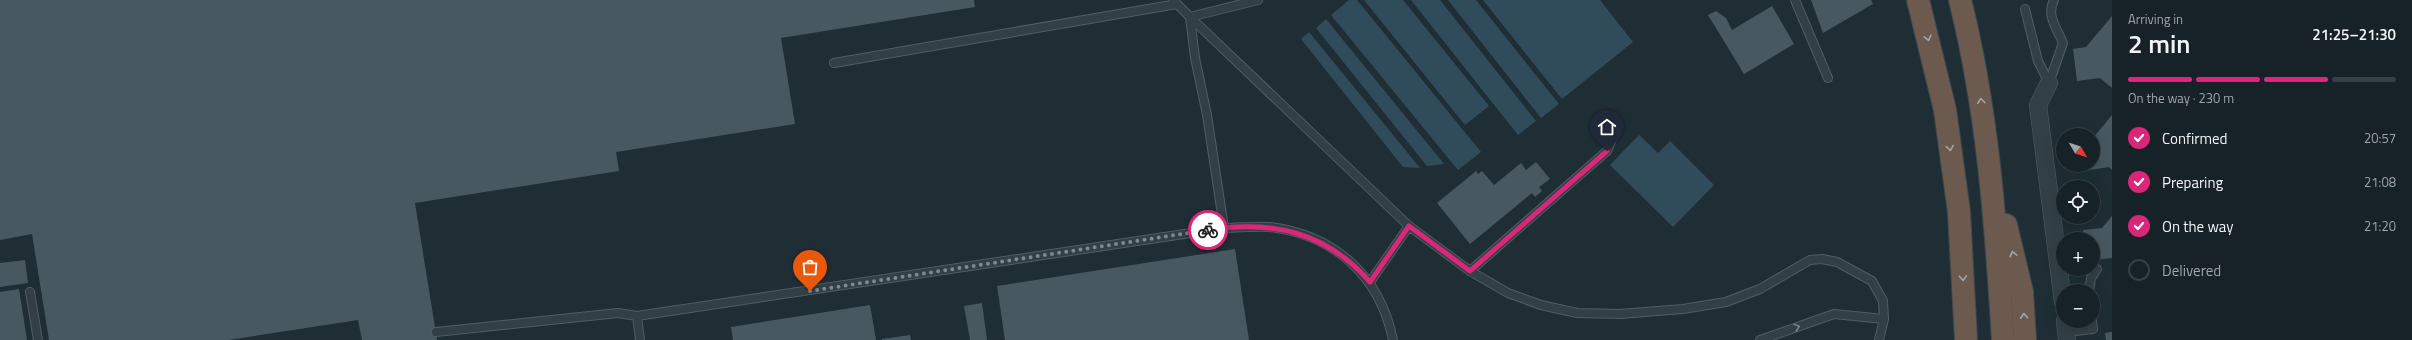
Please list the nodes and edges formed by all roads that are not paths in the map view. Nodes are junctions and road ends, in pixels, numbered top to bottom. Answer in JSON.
{"nodes":[{"id":1,"x":1258,"y":0,"type":"edge"},
{"id":2,"x":1795,"y":0,"type":"edge"},
{"id":3,"x":1918,"y":0,"type":"edge"},
{"id":4,"x":1960,"y":0,"type":"edge"},
{"id":5,"x":2054,"y":0,"type":"edge"},
{"id":6,"x":1175,"y":2,"type":"edge"},
{"id":7,"x":2025,"y":9,"type":"dead end"},
{"id":8,"x":1190,"y":17,"type":"junction"},
{"id":9,"x":834,"y":63,"type":"dead end"},
{"id":10,"x":1828,"y":78,"type":"dead end"},
{"id":11,"x":2049,"y":83,"type":"junction"},
{"id":12,"x":1618,"y":126,"type":"dead end"},
{"id":13,"x":1986,"y":140,"type":"junction"},
{"id":14,"x":1409,"y":226,"type":"junction"},
{"id":15,"x":1224,"y":228,"type":"junction"},
{"id":16,"x":1470,"y":271,"type":"junction"},
{"id":17,"x":1370,"y":282,"type":"junction"},
{"id":18,"x":2061,"y":284,"type":"edge"},
{"id":19,"x":30,"y":292,"type":"dead end"},
{"id":20,"x":637,"y":316,"type":"junction"},
{"id":21,"x":1884,"y":319,"type":"junction"},
{"id":22,"x":2093,"y":328,"type":"edge"},
{"id":23,"x":2066,"y":331,"type":"edge"},
{"id":24,"x":436,"y":332,"type":"dead end"},
{"id":25,"x":38,"y":340,"type":"edge"},
{"id":26,"x":640,"y":340,"type":"edge"},
{"id":27,"x":1393,"y":340,"type":"edge"},
{"id":28,"x":1760,"y":340,"type":"edge"},
{"id":29,"x":1879,"y":340,"type":"edge"},
{"id":30,"x":1966,"y":340,"type":"edge"},
{"id":31,"x":2003,"y":340,"type":"edge"},
{"id":32,"x":2026,"y":340,"type":"edge"}],
"edges":[{"from":1,"to":8,"type":"lane"},
{"from":2,"to":10,"type":"lane"},
{"from":3,"to":30,"type":"highway","one_way":true},
{"from":13,"to":4,"type":"highway","one_way":true},
{"from":5,"to":11,"type":"lane"},
{"from":6,"to":8,"type":"lane"},
{"from":6,"to":9,"type":"lane"},
{"from":7,"to":11,"type":"lane"},
{"from":8,"to":14,"type":"lane"},
{"from":8,"to":15,"type":"lane"},
{"from":11,"to":18,"type":"street"},
{"from":12,"to":16,"type":"lane"},
{"from":13,"to":31,"type":"highway"},
{"from":32,"to":13,"type":"highway","one_way":true},
{"from":14,"to":16,"type":"lane"},
{"from":14,"to":17,"type":"lane"},
{"from":15,"to":17,"type":"lane"},
{"from":15,"to":20,"type":"lane"},
{"from":16,"to":21,"type":"lane"},
{"from":17,"to":27,"type":"lane"},
{"from":19,"to":25,"type":"lane"},
{"from":20,"to":24,"type":"lane"},
{"from":20,"to":26,"type":"lane"},
{"from":28,"to":21,"type":"lane","one_way":true},
{"from":21,"to":29,"type":"lane"},
{"from":22,"to":23,"type":"lane"}]}
